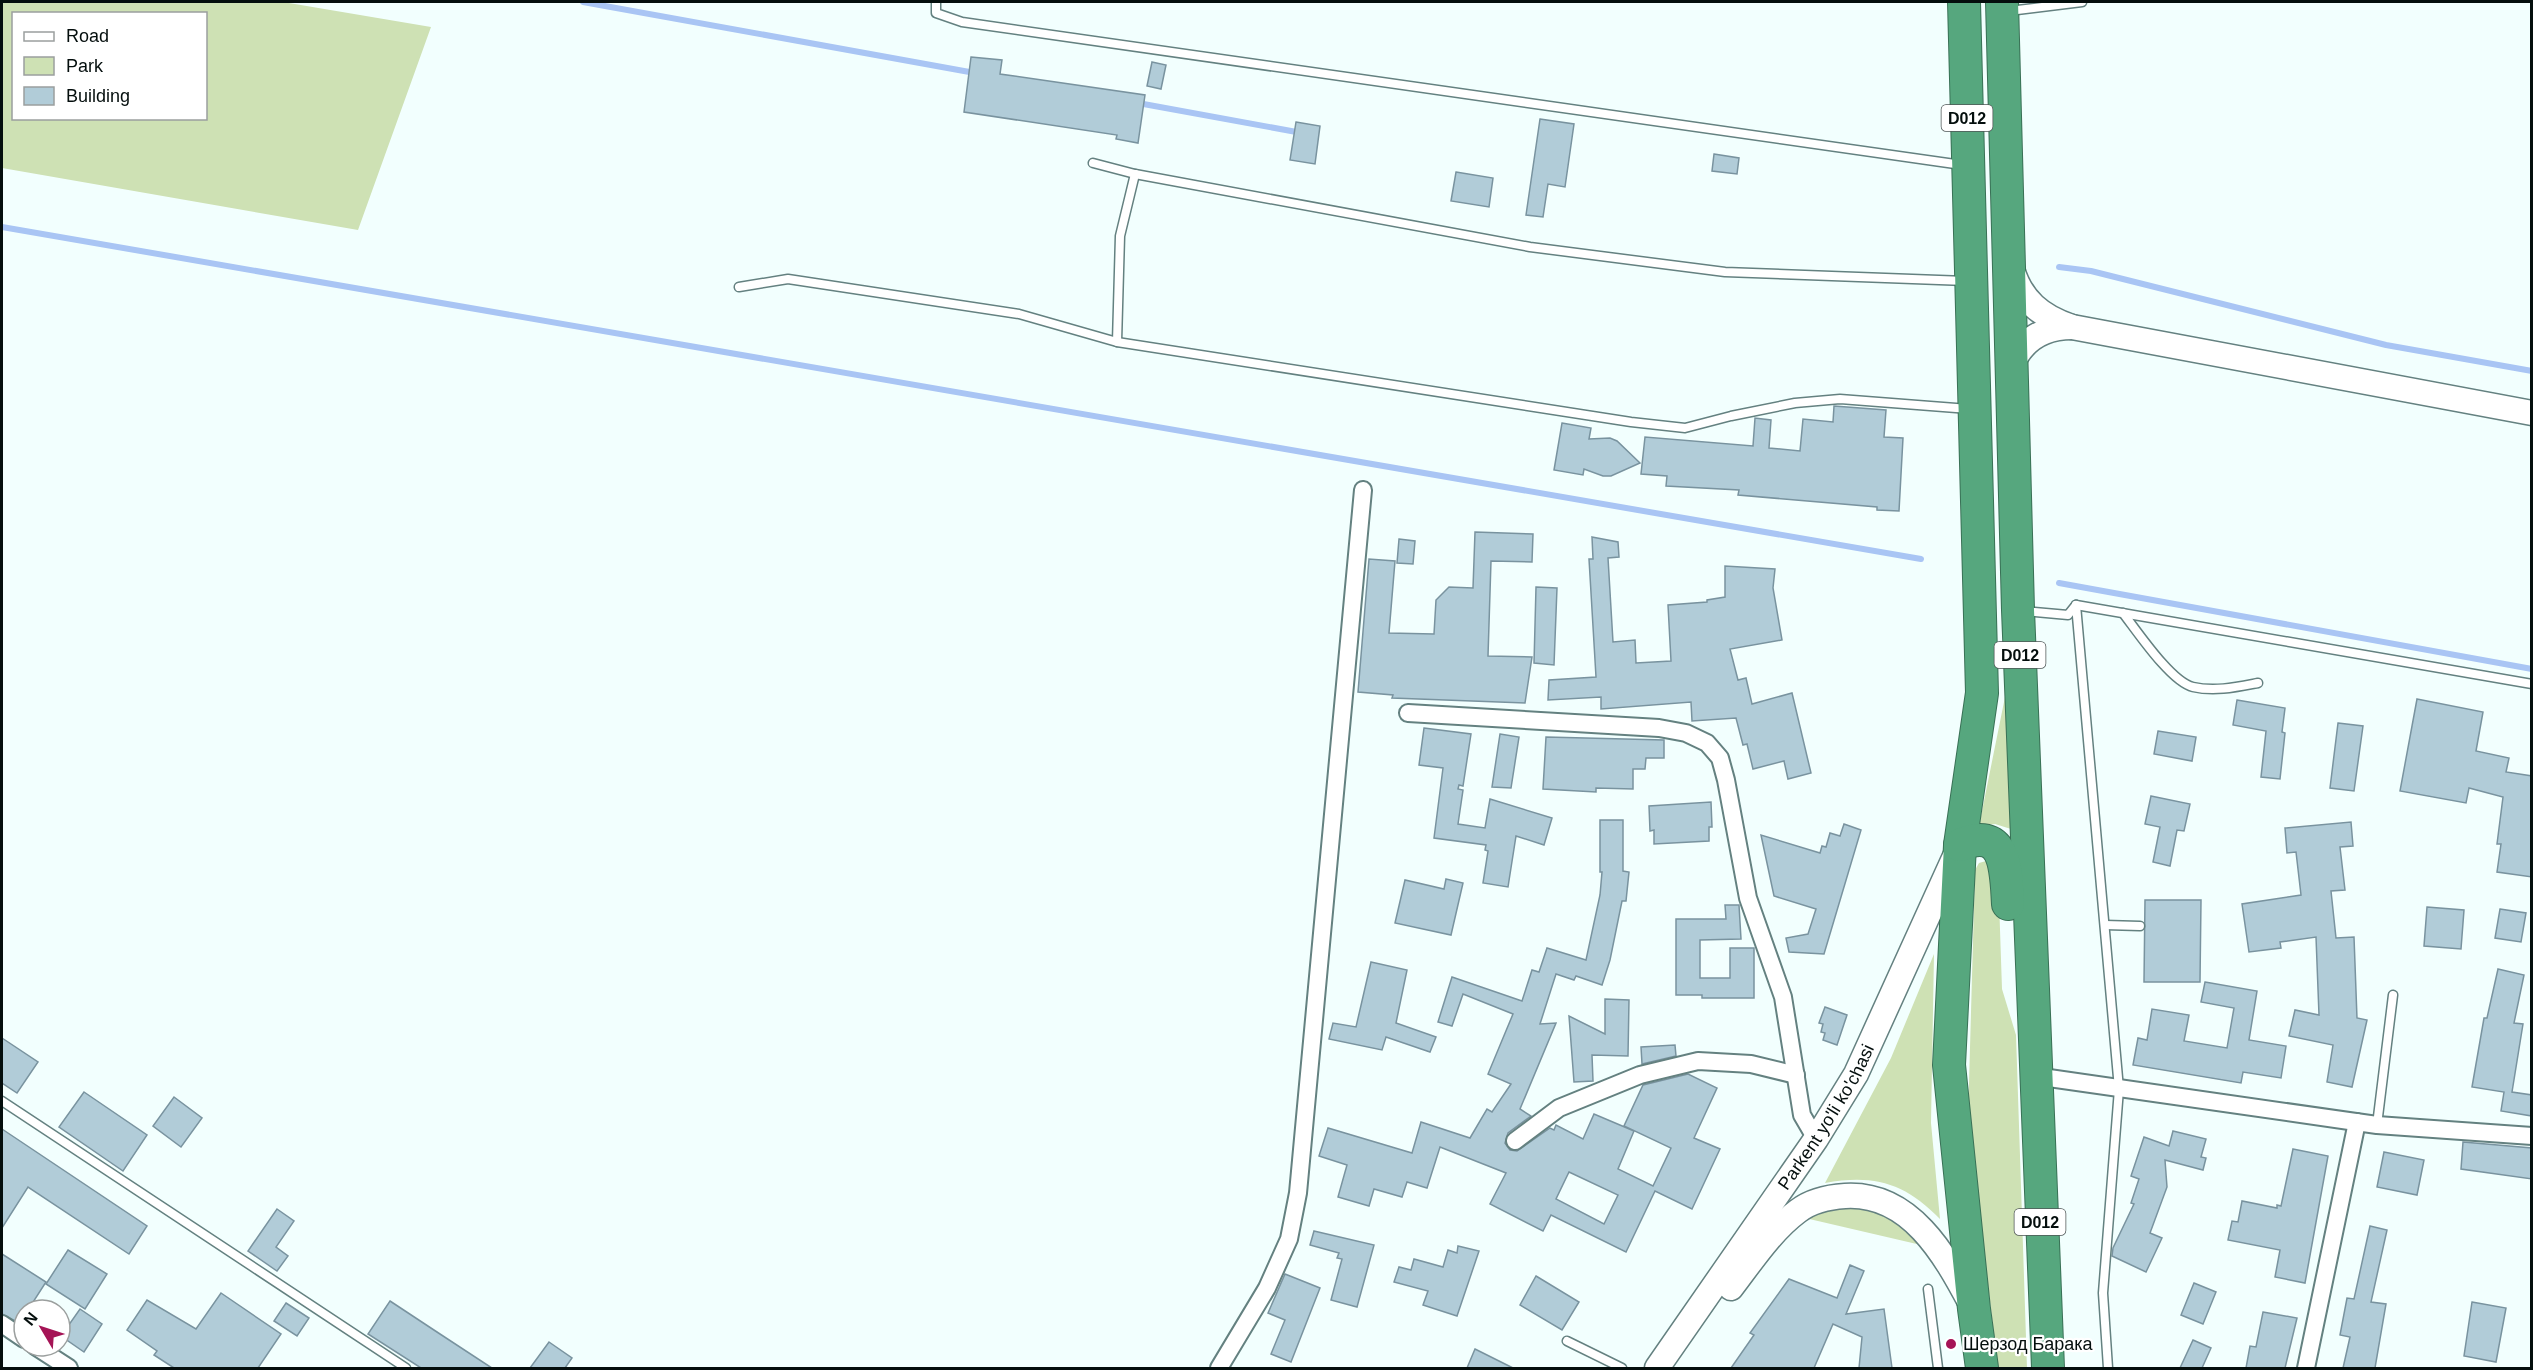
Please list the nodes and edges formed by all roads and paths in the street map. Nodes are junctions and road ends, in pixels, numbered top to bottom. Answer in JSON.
{"nodes":[{"id":1,"x":936,"y":2,"type":"edge"},
{"id":2,"x":1964,"y":2,"type":"edge"},
{"id":3,"x":2082,"y":2,"type":"edge"},
{"id":4,"x":2002,"y":7,"type":"edge"},
{"id":5,"x":1093,"y":163,"type":"dead end"},
{"id":6,"x":1969,"y":165,"type":"junction"},
{"id":7,"x":1135,"y":174,"type":"junction"},
{"id":8,"x":2008,"y":234,"type":"junction"},
{"id":9,"x":1972,"y":281,"type":"junction"},
{"id":10,"x":739,"y":287,"type":"dead end"},
{"id":11,"x":2072,"y":327,"type":"junction"},
{"id":12,"x":1117,"y":342,"type":"junction"},
{"id":13,"x":2011,"y":367,"type":"junction"},
{"id":14,"x":1976,"y":410,"type":"junction"},
{"id":15,"x":2532,"y":412,"type":"edge"},
{"id":16,"x":1363,"y":490,"type":"dead end"},
{"id":17,"x":2076,"y":605,"type":"junction"},
{"id":18,"x":2018,"y":610,"type":"junction"},
{"id":19,"x":2123,"y":613,"type":"junction"},
{"id":20,"x":2258,"y":683,"type":"dead end"},
{"id":21,"x":2532,"y":684,"type":"edge"},
{"id":22,"x":1408,"y":713,"type":"dead end"},
{"id":23,"x":1960,"y":845,"type":"junction"},
{"id":24,"x":2104,"y":925,"type":"junction"},
{"id":25,"x":2140,"y":926,"type":"dead end"},
{"id":26,"x":2393,"y":995,"type":"dead end"},
{"id":27,"x":1796,"y":1075,"type":"junction"},
{"id":28,"x":2035,"y":1076,"type":"junction"},
{"id":29,"x":2119,"y":1089,"type":"junction"},
{"id":30,"x":2,"y":1101,"type":"edge"},
{"id":31,"x":2357,"y":1122,"type":"junction"},
{"id":32,"x":2377,"y":1125,"type":"junction"},
{"id":33,"x":2532,"y":1136,"type":"edge"},
{"id":34,"x":1816,"y":1139,"type":"junction"},
{"id":35,"x":1515,"y":1141,"type":"dead end"},
{"id":36,"x":1928,"y":1289,"type":"dead end"},
{"id":37,"x":1974,"y":1309,"type":"junction"},
{"id":38,"x":1567,"y":1341,"type":"dead end"},
{"id":39,"x":54,"y":1358,"type":"edge"},
{"id":40,"x":69,"y":1368,"type":"edge"},
{"id":41,"x":406,"y":1368,"type":"edge"},
{"id":42,"x":1219,"y":1368,"type":"edge"},
{"id":43,"x":1622,"y":1368,"type":"edge"},
{"id":44,"x":1657,"y":1368,"type":"edge"},
{"id":45,"x":1675,"y":1368,"type":"edge"},
{"id":46,"x":1938,"y":1368,"type":"edge"},
{"id":47,"x":1983,"y":1368,"type":"edge"},
{"id":48,"x":2048,"y":1368,"type":"edge"},
{"id":49,"x":2108,"y":1368,"type":"edge"},
{"id":50,"x":2306,"y":1368,"type":"edge"}],
"edges":[{"from":1,"to":6,"type":"lane"},
{"from":2,"to":6,"type":"highway","number":"D012"},
{"from":3,"to":4,"type":"lane"},
{"from":4,"to":8,"type":"highway","number":"D012"},
{"from":5,"to":7,"type":"lane"},
{"from":6,"to":9,"type":"highway","number":"D012"},
{"from":7,"to":9,"type":"lane"},
{"from":7,"to":12,"type":"lane"},
{"from":8,"to":11,"type":"street"},
{"from":8,"to":13,"type":"highway","number":"D012"},
{"from":9,"to":14,"type":"highway","number":"D012"},
{"from":10,"to":12,"type":"lane"},
{"from":11,"to":13,"type":"street"},
{"from":11,"to":15,"type":"street"},
{"from":12,"to":14,"type":"lane"},
{"from":13,"to":18,"type":"highway","number":"D012"},
{"from":14,"to":23,"type":"highway","number":"D012"},
{"from":16,"to":42,"type":"street"},
{"from":17,"to":18,"type":"lane"},
{"from":17,"to":19,"type":"lane"},
{"from":17,"to":24,"type":"lane"},
{"from":18,"to":28,"type":"highway","number":"D012"},
{"from":19,"to":20,"type":"lane"},
{"from":19,"to":21,"type":"lane"},
{"from":22,"to":27,"type":"street"},
{"from":23,"to":28,"type":"highway"},
{"from":23,"to":34,"type":"street","name":"Parkent yo'li ko'chasi"},
{"from":23,"to":37,"type":"highway","number":"D012"},
{"from":24,"to":25,"type":"lane"},
{"from":24,"to":29,"type":"lane"},
{"from":26,"to":32,"type":"lane"},
{"from":27,"to":34,"type":"street"},
{"from":27,"to":35,"type":"street"},
{"from":28,"to":29,"type":"street"},
{"from":28,"to":48,"type":"highway","number":"D012"},
{"from":29,"to":31,"type":"street"},
{"from":29,"to":49,"type":"lane"},
{"from":30,"to":41,"type":"lane"},
{"from":31,"to":32,"type":"street"},
{"from":31,"to":50,"type":"street"},
{"from":32,"to":33,"type":"street"},
{"from":34,"to":44,"type":"street","name":"Parkent yo'li ko'chasi"},
{"from":36,"to":46,"type":"lane"},
{"from":37,"to":45,"type":"street"},
{"from":37,"to":47,"type":"highway","number":"D012"},
{"from":38,"to":43,"type":"lane"},
{"from":39,"to":40,"type":"street"}]}
